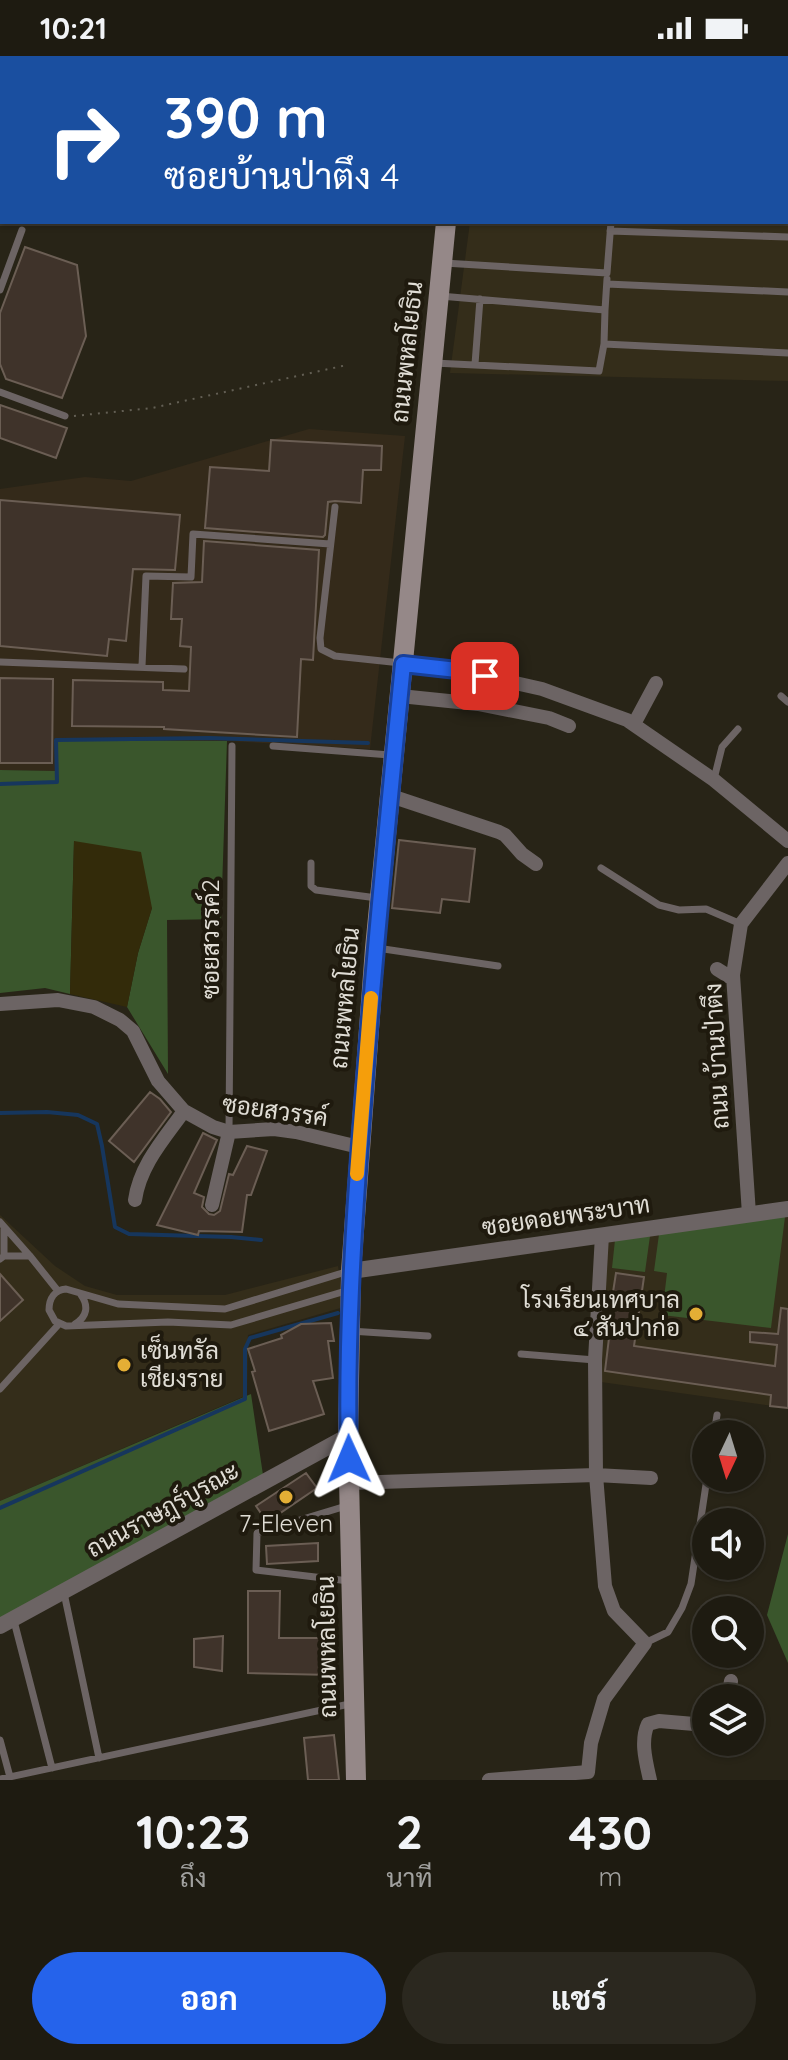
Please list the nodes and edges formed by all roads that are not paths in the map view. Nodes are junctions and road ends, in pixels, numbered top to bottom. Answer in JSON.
{"nodes":[{"id":1,"x":446,"y":224,"type":"edge"},
{"id":2,"x":610,"y":226,"type":"edge"},
{"id":3,"x":22,"y":230,"type":"dead end"},
{"id":4,"x":788,"y":237,"type":"edge"},
{"id":5,"x":442,"y":263,"type":"junction"},
{"id":6,"x":607,"y":273,"type":"junction"},
{"id":7,"x":607,"y":284,"type":"junction"},
{"id":8,"x":0,"y":290,"type":"edge"},
{"id":9,"x":788,"y":292,"type":"edge"},
{"id":10,"x":437,"y":296,"type":"junction"},
{"id":11,"x":480,"y":299,"type":"junction"},
{"id":12,"x":605,"y":310,"type":"junction"},
{"id":13,"x":604,"y":344,"type":"junction"},
{"id":14,"x":788,"y":353,"type":"edge"},
{"id":15,"x":432,"y":362,"type":"junction"},
{"id":16,"x":475,"y":364,"type":"junction"},
{"id":17,"x":0,"y":392,"type":"edge"},
{"id":18,"x":65,"y":416,"type":"road end"},
{"id":19,"x":335,"y":507,"type":"dead end"},
{"id":20,"x":330,"y":544,"type":"junction"},
{"id":21,"x":0,"y":662,"type":"edge"},
{"id":22,"x":403,"y":664,"type":"junction"},
{"id":23,"x":142,"y":666,"type":"junction"},
{"id":24,"x":184,"y":669,"type":"dead end"},
{"id":25,"x":656,"y":683,"type":"dead end"},
{"id":26,"x":400,"y":696,"type":"junction"},
{"id":27,"x":781,"y":696,"type":"dead end"},
{"id":28,"x":788,"y":702,"type":"edge"},
{"id":29,"x":630,"y":722,"type":"junction"},
{"id":30,"x":569,"y":726,"type":"dead end"},
{"id":31,"x":738,"y":729,"type":"dead end"},
{"id":32,"x":232,"y":746,"type":"dead end"},
{"id":33,"x":273,"y":746,"type":"dead end"},
{"id":34,"x":395,"y":756,"type":"junction"},
{"id":35,"x":714,"y":780,"type":"junction"},
{"id":36,"x":391,"y":796,"type":"junction"},
{"id":37,"x":788,"y":841,"type":"edge"},
{"id":38,"x":311,"y":863,"type":"dead end"},
{"id":39,"x":788,"y":863,"type":"edge"},
{"id":40,"x":536,"y":864,"type":"dead end"},
{"id":41,"x":601,"y":868,"type":"dead end"},
{"id":42,"x":380,"y":898,"type":"junction"},
{"id":43,"x":741,"y":924,"type":"junction"},
{"id":44,"x":375,"y":948,"type":"junction"},
{"id":45,"x":498,"y":966,"type":"dead end"},
{"id":46,"x":717,"y":969,"type":"dead end"},
{"id":47,"x":733,"y":979,"type":"junction"},
{"id":48,"x":0,"y":1004,"type":"edge"},
{"id":49,"x":184,"y":1111,"type":"junction"},
{"id":50,"x":229,"y":1132,"type":"junction"},
{"id":51,"x":359,"y":1147,"type":"junction"},
{"id":52,"x":135,"y":1200,"type":"dead end"},
{"id":53,"x":212,"y":1205,"type":"dead end"},
{"id":54,"x":788,"y":1209,"type":"edge"},
{"id":55,"x":749,"y":1214,"type":"junction"},
{"id":56,"x":2,"y":1225,"type":"edge"},
{"id":57,"x":602,"y":1235,"type":"junction"},
{"id":58,"x":30,"y":1256,"type":"junction"},
{"id":59,"x":2,"y":1258,"type":"edge"},
{"id":60,"x":351,"y":1280,"type":"junction"},
{"id":61,"x":58,"y":1291,"type":"junction"},
{"id":62,"x":79,"y":1293,"type":"junction"},
{"id":63,"x":59,"y":1324,"type":"junction"},
{"id":64,"x":74,"y":1325,"type":"junction"},
{"id":65,"x":350,"y":1331,"type":"junction"},
{"id":66,"x":428,"y":1336,"type":"dead end"},
{"id":67,"x":521,"y":1354,"type":"dead end"},
{"id":68,"x":595,"y":1360,"type":"junction"},
{"id":69,"x":0,"y":1389,"type":"edge"},
{"id":70,"x":717,"y":1415,"type":"dead end"},
{"id":71,"x":716,"y":1420,"type":"edge"},
{"id":72,"x":348,"y":1436,"type":"junction"},
{"id":73,"x":596,"y":1475,"type":"junction"},
{"id":74,"x":651,"y":1478,"type":"dead end"},
{"id":75,"x":350,"y":1483,"type":"junction"},
{"id":76,"x":705,"y":1492,"type":"edge"},
{"id":77,"x":350,"y":1505,"type":"junction"},
{"id":78,"x":352,"y":1581,"type":"junction"},
{"id":79,"x":64,"y":1591,"type":"junction"},
{"id":80,"x":7,"y":1622,"type":"edge"},
{"id":81,"x":645,"y":1643,"type":"junction"},
{"id":82,"x":731,"y":1681,"type":"dead end"},
{"id":83,"x":730,"y":1684,"type":"edge"},
{"id":84,"x":354,"y":1702,"type":"junction"},
{"id":85,"x":692,"y":1724,"type":"edge"},
{"id":86,"x":0,"y":1740,"type":"edge"},
{"id":87,"x":99,"y":1758,"type":"junction"},
{"id":88,"x":52,"y":1768,"type":"junction"},
{"id":89,"x":31,"y":1776,"type":"edge"},
{"id":90,"x":590,"y":1776,"type":"edge"},
{"id":91,"x":10,"y":1777,"type":"junction"},
{"id":92,"x":0,"y":1779,"type":"edge"},
{"id":93,"x":356,"y":1780,"type":"edge"},
{"id":94,"x":489,"y":1780,"type":"edge"},
{"id":95,"x":650,"y":1780,"type":"edge"}],
"edges":[{"from":1,"to":5,"type":"main road","name":"ถนนพหลโยธิน"},
{"from":2,"to":4,"type":"lane"},
{"from":2,"to":6,"type":"lane"},
{"from":3,"to":8,"type":"lane"},
{"from":5,"to":6,"type":"lane"},
{"from":5,"to":10,"type":"main road","name":"ถนนพหลโยธิน"},
{"from":6,"to":7,"type":"lane"},
{"from":7,"to":9,"type":"lane"},
{"from":7,"to":12,"type":"lane"},
{"from":10,"to":11,"type":"lane"},
{"from":10,"to":15,"type":"main road","name":"ถนนพหลโยธิน"},
{"from":11,"to":12,"type":"lane"},
{"from":11,"to":16,"type":"lane"},
{"from":12,"to":13,"type":"lane"},
{"from":13,"to":14,"type":"lane"},
{"from":13,"to":16,"type":"lane"},
{"from":15,"to":16,"type":"lane"},
{"from":15,"to":22,"type":"main road","name":"ถนนพหลโยธิน"},
{"from":17,"to":18,"type":"lane"},
{"from":19,"to":20,"type":"lane"},
{"from":20,"to":22,"type":"lane"},
{"from":20,"to":23,"type":"lane"},
{"from":21,"to":23,"type":"lane"},
{"from":22,"to":26,"type":"main road","name":"ถนนพหลโยธิน"},
{"from":22,"to":29,"type":"street"},
{"from":23,"to":24,"type":"lane"},
{"from":25,"to":29,"type":"street"},
{"from":26,"to":30,"type":"street"},
{"from":26,"to":34,"type":"main road","name":"ถนนพหลโยธิน"},
{"from":27,"to":28,"type":"lane"},
{"from":29,"to":35,"type":"street"},
{"from":31,"to":35,"type":"lane"},
{"from":32,"to":50,"type":"lane","name":"ซอยสวรรค์2"},
{"from":33,"to":34,"type":"lane"},
{"from":34,"to":36,"type":"main road","name":"ถนนพหลโยธิน"},
{"from":35,"to":37,"type":"street"},
{"from":36,"to":40,"type":"street"},
{"from":36,"to":42,"type":"main road","name":"ถนนพหลโยธิน"},
{"from":38,"to":42,"type":"lane"},
{"from":39,"to":43,"type":"street","name":"ถนน บ้านป่าตึง"},
{"from":41,"to":43,"type":"lane"},
{"from":42,"to":44,"type":"main road","name":"ถนนพหลโยธิน"},
{"from":43,"to":47,"type":"street","name":"ถนน บ้านป่าตึง"},
{"from":44,"to":45,"type":"lane"},
{"from":44,"to":51,"type":"main road","name":"ถนนพหลโยธิน"},
{"from":46,"to":47,"type":"street"},
{"from":47,"to":55,"type":"street","name":"ถนน บ้านป่าตึง"},
{"from":48,"to":49,"type":"street","name":"ซอยสวรรค์"},
{"from":49,"to":50,"type":"street","name":"ซอยสวรรค์"},
{"from":49,"to":52,"type":"street"},
{"from":50,"to":51,"type":"street","name":"ซอยสวรรค์"},
{"from":50,"to":53,"type":"street"},
{"from":51,"to":60,"type":"main road","name":"ถนนพหลโยธิน"},
{"from":54,"to":55,"type":"street","name":"ซอยดอยพระบาท"},
{"from":55,"to":57,"type":"street","name":"ซอยดอยพระบาท"},
{"from":56,"to":58,"type":"lane"},
{"from":56,"to":59,"type":"lane"},
{"from":57,"to":60,"type":"street","name":"ซอยดอยพระบาท"},
{"from":57,"to":68,"type":"street"},
{"from":58,"to":59,"type":"lane"},
{"from":58,"to":61,"type":"lane"},
{"from":60,"to":62,"type":"lane"},
{"from":60,"to":64,"type":"lane"},
{"from":60,"to":65,"type":"main road","name":"ถนนพหลโยธิน"},
{"from":61,"to":62,"type":"lane"},
{"from":61,"to":63,"type":"lane"},
{"from":62,"to":64,"type":"lane"},
{"from":63,"to":64,"type":"lane"},
{"from":63,"to":69,"type":"lane"},
{"from":65,"to":66,"type":"lane"},
{"from":65,"to":72,"type":"main road","name":"ถนนพหลโยธิน"},
{"from":67,"to":68,"type":"lane"},
{"from":68,"to":73,"type":"street"},
{"from":70,"to":71,"type":"lane"},
{"from":72,"to":75,"type":"main road","name":"ถนนพหลโยธิน"},
{"from":72,"to":79,"type":"street","name":"ถนนราษฎร์บูรณะ"},
{"from":73,"to":74,"type":"street"},
{"from":73,"to":75,"type":"street"},
{"from":73,"to":81,"type":"street"},
{"from":75,"to":77,"type":"main road","name":"ถนนพหลโยธิน"},
{"from":76,"to":81,"type":"lane"},
{"from":77,"to":78,"type":"main road","name":"ถนนพหลโยธิน"},
{"from":77,"to":78,"type":"lane"},
{"from":78,"to":84,"type":"main road","name":"ถนนพหลโยธิน"},
{"from":79,"to":80,"type":"street","name":"ถนนราษฎร์บูรณะ"},
{"from":79,"to":87,"type":"lane"},
{"from":80,"to":88,"type":"lane"},
{"from":81,"to":90,"type":"street"},
{"from":82,"to":83,"type":"street"},
{"from":84,"to":87,"type":"lane"},
{"from":84,"to":93,"type":"main road","name":"ถนนพหลโยธิน"},
{"from":85,"to":95,"type":"street"},
{"from":86,"to":91,"type":"lane"},
{"from":87,"to":88,"type":"lane"},
{"from":88,"to":89,"type":"lane"},
{"from":89,"to":91,"type":"lane"},
{"from":90,"to":94,"type":"street"},
{"from":91,"to":92,"type":"lane"}]}
